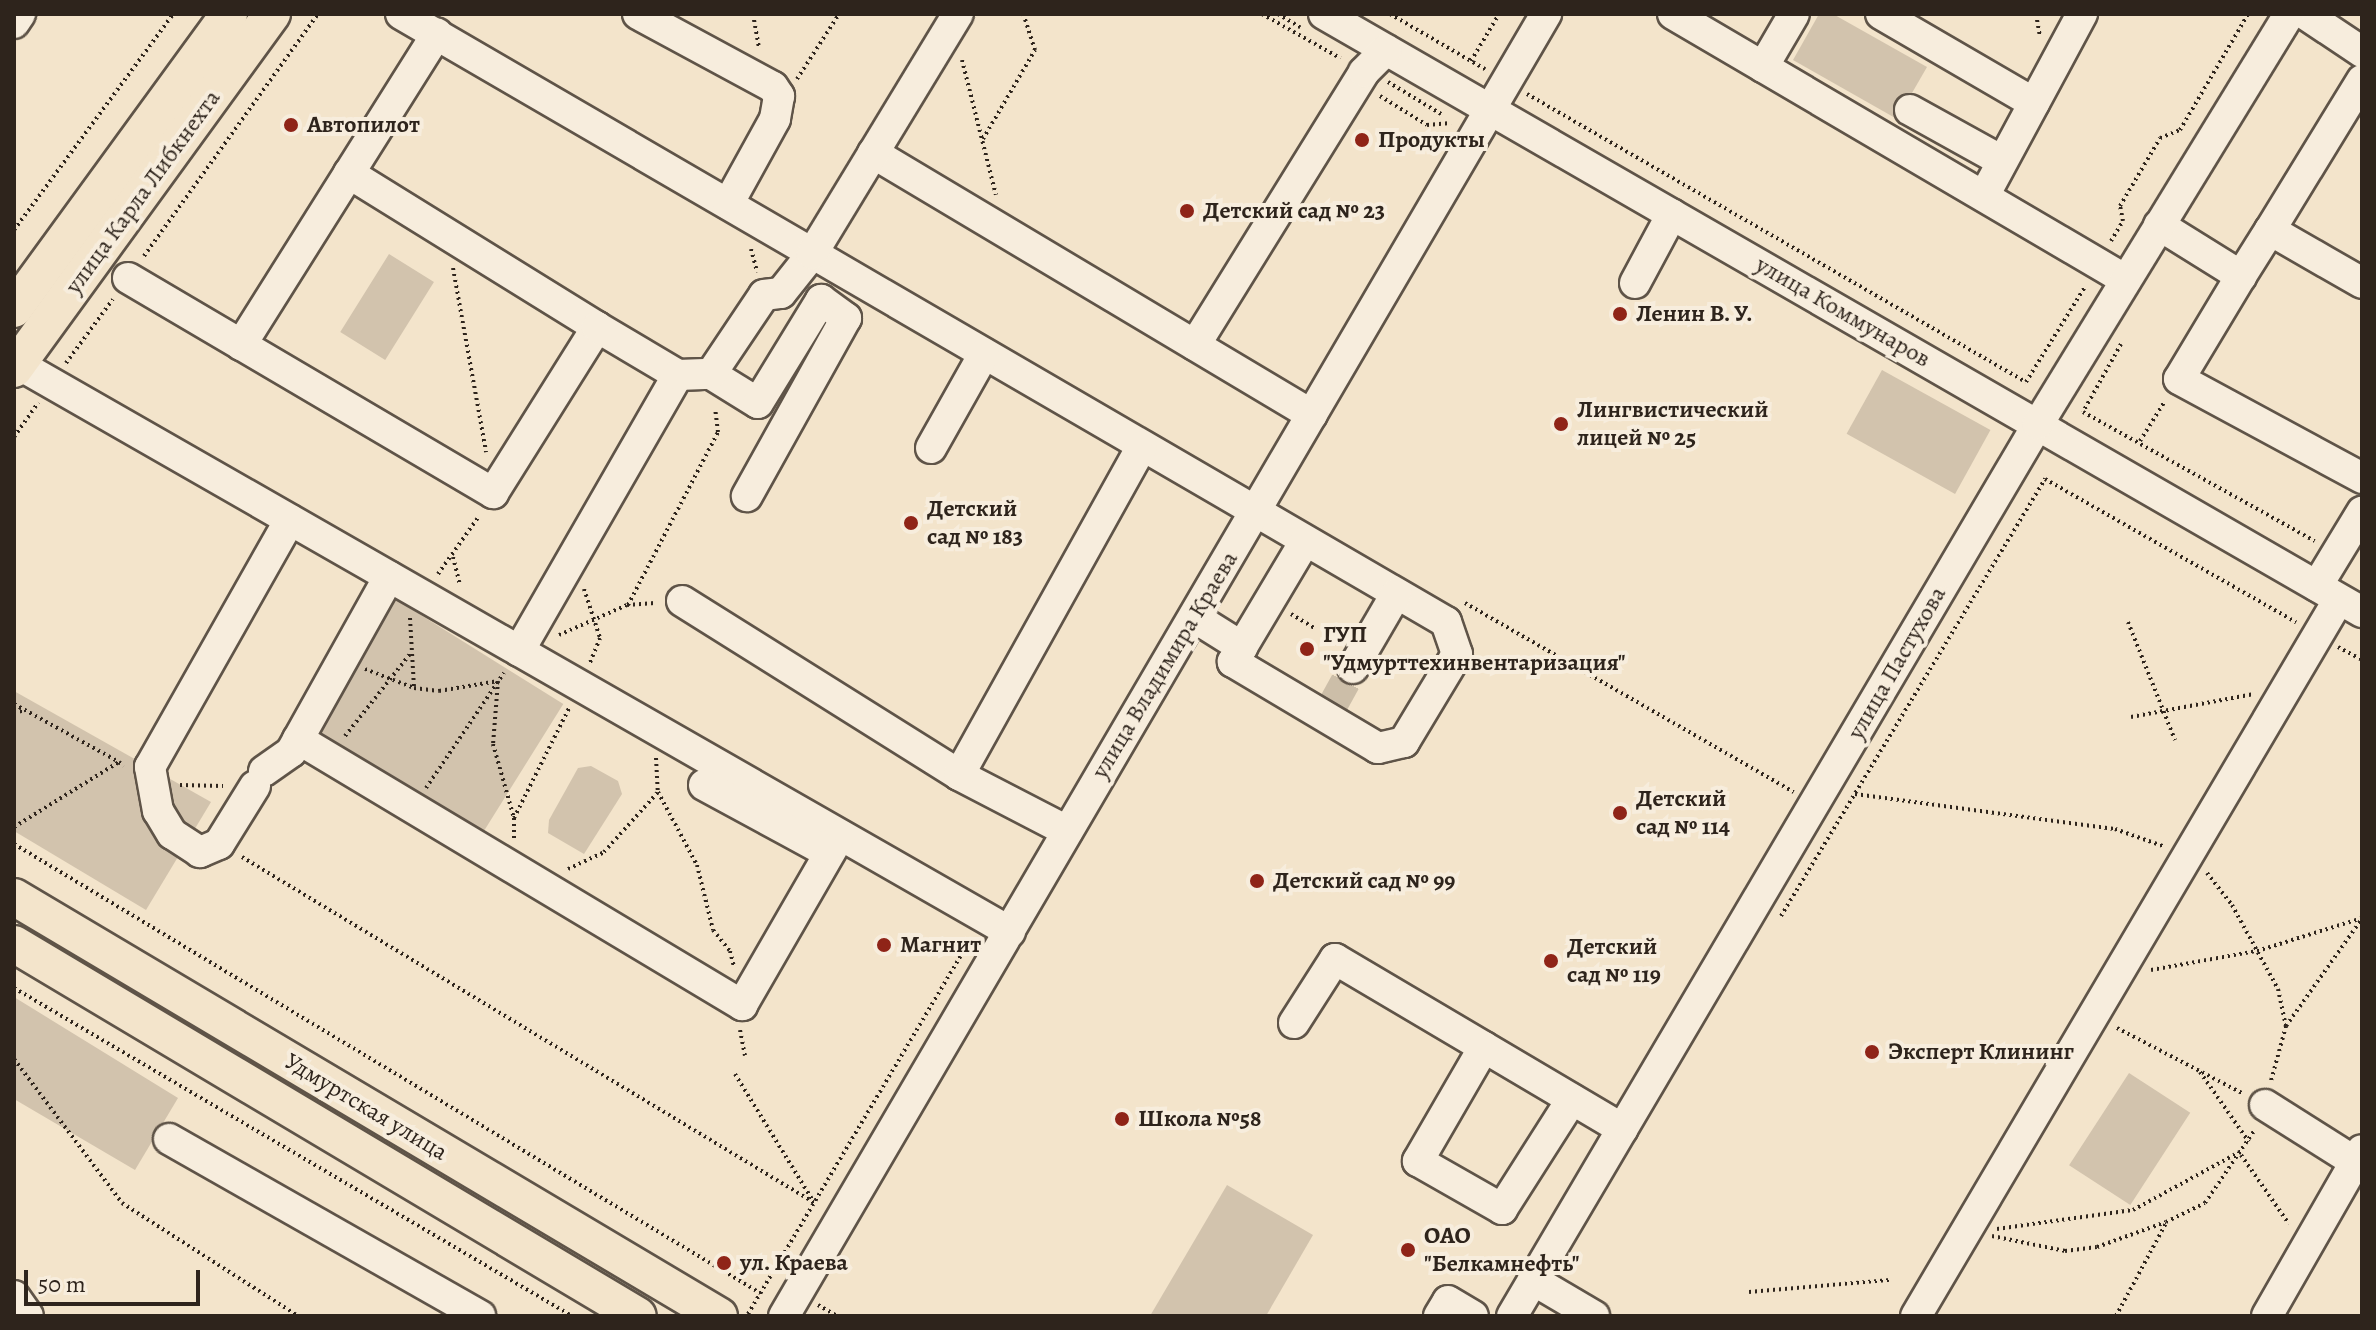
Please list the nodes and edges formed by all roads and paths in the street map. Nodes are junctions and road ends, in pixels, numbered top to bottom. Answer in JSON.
{"nodes":[{"id":1,"x":20,"y":14,"type":"edge"},
{"id":2,"x":173,"y":14,"type":"edge"},
{"id":3,"x":229,"y":14,"type":"edge"},
{"id":4,"x":272,"y":14,"type":"edge"},
{"id":5,"x":318,"y":14,"type":"edge"},
{"id":6,"x":401,"y":14,"type":"edge"},
{"id":7,"x":638,"y":14,"type":"edge"},
{"id":8,"x":839,"y":14,"type":"edge"},
{"id":9,"x":1023,"y":14,"type":"edge"},
{"id":10,"x":1324,"y":14,"type":"edge"},
{"id":11,"x":1390,"y":14,"type":"edge"},
{"id":12,"x":1499,"y":14,"type":"edge"},
{"id":13,"x":1546,"y":14,"type":"edge"},
{"id":14,"x":1673,"y":14,"type":"edge"},
{"id":15,"x":1794,"y":14,"type":"edge"},
{"id":16,"x":1881,"y":14,"type":"edge"},
{"id":17,"x":2082,"y":14,"type":"edge"},
{"id":18,"x":2289,"y":14,"type":"edge"},
{"id":19,"x":2305,"y":14,"type":"edge"},
{"id":20,"x":2247,"y":15,"type":"edge"},
{"id":21,"x":955,"y":18,"type":"edge"},
{"id":22,"x":14,"y":23,"type":"edge"},
{"id":23,"x":1710,"y":23,"type":"edge"},
{"id":24,"x":437,"y":34,"type":"junction"},
{"id":25,"x":1386,"y":50,"type":"junction"},
{"id":26,"x":2362,"y":52,"type":"edge"},
{"id":27,"x":1471,"y":61,"type":"junction"},
{"id":28,"x":1763,"y":67,"type":"junction"},
{"id":29,"x":1485,"y":69,"type":"dead end"},
{"id":30,"x":2362,"y":80,"type":"edge"},
{"id":31,"x":1523,"y":92,"type":"dead end"},
{"id":32,"x":2034,"y":103,"type":"junction"},
{"id":33,"x":780,"y":105,"type":"junction"},
{"id":34,"x":1491,"y":110,"type":"junction"},
{"id":35,"x":1910,"y":110,"type":"dead end"},
{"id":36,"x":982,"y":140,"type":"junction"},
{"id":37,"x":873,"y":153,"type":"junction"},
{"id":38,"x":2002,"y":161,"type":"junction"},
{"id":39,"x":349,"y":173,"type":"junction"},
{"id":40,"x":1984,"y":196,"type":"junction"},
{"id":41,"x":734,"y":208,"type":"junction"},
{"id":42,"x":1672,"y":214,"type":"junction"},
{"id":43,"x":2159,"y":225,"type":"junction"},
{"id":44,"x":14,"y":230,"type":"edge"},
{"id":45,"x":2270,"y":230,"type":"junction"},
{"id":46,"x":1006,"y":232,"type":"junction"},
{"id":47,"x":447,"y":234,"type":"junction"},
{"id":48,"x":812,"y":254,"type":"junction"},
{"id":49,"x":2099,"y":264,"type":"junction"},
{"id":50,"x":2241,"y":276,"type":"junction"},
{"id":51,"x":128,"y":278,"type":"junction"},
{"id":52,"x":2126,"y":280,"type":"junction"},
{"id":53,"x":1635,"y":283,"type":"dead end"},
{"id":54,"x":2362,"y":283,"type":"edge"},
{"id":55,"x":764,"y":295,"type":"junction"},
{"id":56,"x":14,"y":309,"type":"edge"},
{"id":57,"x":597,"y":327,"type":"junction"},
{"id":58,"x":241,"y":345,"type":"junction"},
{"id":59,"x":1195,"y":345,"type":"junction"},
{"id":60,"x":984,"y":354,"type":"junction"},
{"id":61,"x":16,"y":367,"type":"edge"},
{"id":62,"x":711,"y":374,"type":"junction"},
{"id":63,"x":678,"y":375,"type":"junction"},
{"id":64,"x":2179,"y":379,"type":"junction"},
{"id":65,"x":51,"y":384,"type":"junction"},
{"id":66,"x":758,"y":403,"type":"junction"},
{"id":67,"x":2083,"y":412,"type":"dead end"},
{"id":68,"x":1312,"y":415,"type":"junction"},
{"id":69,"x":2038,"y":424,"type":"junction"},
{"id":70,"x":783,"y":431,"type":"junction"},
{"id":71,"x":14,"y":437,"type":"edge"},
{"id":72,"x":2140,"y":441,"type":"junction"},
{"id":73,"x":1142,"y":446,"type":"junction"},
{"id":74,"x":931,"y":448,"type":"dead end"},
{"id":75,"x":2362,"y":478,"type":"edge"},
{"id":76,"x":493,"y":493,"type":"junction"},
{"id":77,"x":747,"y":496,"type":"dead end"},
{"id":78,"x":1255,"y":512,"type":"junction"},
{"id":79,"x":2362,"y":512,"type":"edge"},
{"id":80,"x":290,"y":520,"type":"junction"},
{"id":81,"x":1305,"y":541,"type":"junction"},
{"id":82,"x":2337,"y":554,"type":"junction"},
{"id":83,"x":573,"y":556,"type":"junction"},
{"id":84,"x":453,"y":557,"type":"dead end"},
{"id":85,"x":389,"y":577,"type":"junction"},
{"id":86,"x":1396,"y":594,"type":"junction"},
{"id":87,"x":420,"y":595,"type":"junction"},
{"id":88,"x":2339,"y":599,"type":"edge"},
{"id":89,"x":1460,"y":600,"type":"dead end"},
{"id":90,"x":682,"y":601,"type":"joint"},
{"id":91,"x":627,"y":605,"type":"junction"},
{"id":92,"x":1194,"y":617,"type":"junction"},
{"id":93,"x":595,"y":621,"type":"junction"},
{"id":94,"x":2128,"y":622,"type":"dead end"},
{"id":95,"x":2319,"y":635,"type":"junction"},
{"id":96,"x":1242,"y":647,"type":"junction"},
{"id":97,"x":519,"y":651,"type":"junction"},
{"id":98,"x":410,"y":654,"type":"junction"},
{"id":99,"x":342,"y":660,"type":"junction"},
{"id":100,"x":2362,"y":660,"type":"edge"},
{"id":101,"x":1353,"y":668,"type":"tunnel mouth"},
{"id":102,"x":386,"y":677,"type":"junction"},
{"id":103,"x":498,"y":681,"type":"junction"},
{"id":104,"x":580,"y":686,"type":"junction"},
{"id":105,"x":414,"y":688,"type":"junction"},
{"id":106,"x":2254,"y":694,"type":"dead end"},
{"id":107,"x":14,"y":704,"type":"edge"},
{"id":108,"x":25,"y":710,"type":"junction"},
{"id":109,"x":2163,"y":710,"type":"junction"},
{"id":110,"x":14,"y":713,"type":"edge"},
{"id":111,"x":2131,"y":717,"type":"dead end"},
{"id":112,"x":653,"y":728,"type":"junction"},
{"id":113,"x":298,"y":739,"type":"junction"},
{"id":114,"x":2175,"y":740,"type":"dead end"},
{"id":115,"x":329,"y":758,"type":"junction"},
{"id":116,"x":119,"y":762,"type":"junction"},
{"id":117,"x":959,"y":775,"type":"junction"},
{"id":118,"x":259,"y":779,"type":"junction"},
{"id":119,"x":153,"y":785,"type":"junction"},
{"id":120,"x":704,"y":785,"type":"dead end"},
{"id":121,"x":427,"y":786,"type":"dead end"},
{"id":122,"x":658,"y":792,"type":"junction"},
{"id":123,"x":1855,"y":794,"type":"junction"},
{"id":124,"x":1814,"y":804,"type":"junction"},
{"id":125,"x":514,"y":818,"type":"junction"},
{"id":126,"x":14,"y":827,"type":"edge"},
{"id":127,"x":1067,"y":831,"type":"junction"},
{"id":128,"x":14,"y":844,"type":"edge"},
{"id":129,"x":219,"y":844,"type":"junction"},
{"id":130,"x":835,"y":844,"type":"junction"},
{"id":131,"x":2189,"y":855,"type":"junction"},
{"id":132,"x":515,"y":866,"type":"junction"},
{"id":133,"x":544,"y":886,"type":"junction"},
{"id":134,"x":14,"y":897,"type":"edge"},
{"id":135,"x":1781,"y":918,"type":"dead end"},
{"id":136,"x":2362,"y":919,"type":"edge"},
{"id":137,"x":1010,"y":932,"type":"junction"},
{"id":138,"x":14,"y":944,"type":"edge"},
{"id":139,"x":2257,"y":951,"type":"junction"},
{"id":140,"x":2117,"y":976,"type":"junction"},
{"id":141,"x":14,"y":988,"type":"edge"},
{"id":142,"x":742,"y":1005,"type":"junction"},
{"id":143,"x":2094,"y":1016,"type":"junction"},
{"id":144,"x":1294,"y":1023,"type":"dead end"},
{"id":145,"x":2286,"y":1026,"type":"junction"},
{"id":146,"x":1484,"y":1047,"type":"junction"},
{"id":147,"x":14,"y":1059,"type":"edge"},
{"id":148,"x":2199,"y":1071,"type":"junction"},
{"id":149,"x":735,"y":1074,"type":"dead end"},
{"id":150,"x":1572,"y":1099,"type":"junction"},
{"id":151,"x":2265,"y":1105,"type":"junction"},
{"id":152,"x":1622,"y":1129,"type":"junction"},
{"id":153,"x":169,"y":1139,"type":"dead end"},
{"id":154,"x":2249,"y":1142,"type":"junction"},
{"id":155,"x":2245,"y":1149,"type":"junction"},
{"id":156,"x":2241,"y":1155,"type":"junction"},
{"id":157,"x":2359,"y":1156,"type":"edge"},
{"id":158,"x":2166,"y":1222,"type":"junction"},
{"id":159,"x":2289,"y":1224,"type":"dead end"},
{"id":160,"x":1966,"y":1231,"type":"junction"},
{"id":161,"x":1533,"y":1280,"type":"junction"},
{"id":162,"x":1890,"y":1280,"type":"dead end"},
{"id":163,"x":1749,"y":1292,"type":"dead end"},
{"id":164,"x":14,"y":1296,"type":"edge"},
{"id":165,"x":791,"y":1305,"type":"edge"},
{"id":166,"x":28,"y":1316,"type":"edge"},
{"id":167,"x":298,"y":1316,"type":"edge"},
{"id":168,"x":480,"y":1316,"type":"edge"},
{"id":169,"x":572,"y":1316,"type":"edge"},
{"id":170,"x":638,"y":1316,"type":"edge"},
{"id":171,"x":719,"y":1316,"type":"edge"},
{"id":172,"x":1439,"y":1316,"type":"edge"},
{"id":173,"x":1473,"y":1316,"type":"edge"},
{"id":174,"x":1512,"y":1316,"type":"edge"},
{"id":175,"x":1594,"y":1316,"type":"edge"},
{"id":176,"x":1916,"y":1316,"type":"edge"},
{"id":177,"x":2116,"y":1316,"type":"edge"},
{"id":178,"x":2267,"y":1316,"type":"edge"}],
"edges":[{"from":1,"to":22,"type":"street"},
{"from":2,"to":44,"type":"path"},
{"from":3,"to":56,"type":"main road","name":"улица Карла Либкнехта"},
{"from":4,"to":61,"type":"main road","name":"улица Карла Либкнехта"},
{"from":5,"to":51,"type":"path"},
{"from":6,"to":24,"type":"street"},
{"from":7,"to":33,"type":"street"},
{"from":8,"to":33,"type":"path"},
{"from":9,"to":36,"type":"path"},
{"from":10,"to":25,"type":"street","name":"улица Коммунаров"},
{"from":11,"to":27,"type":"path"},
{"from":12,"to":27,"type":"path"},
{"from":13,"to":34,"type":"street","name":"улица Владимира Краева"},
{"from":14,"to":23,"type":"street"},
{"from":15,"to":28,"type":"street"},
{"from":16,"to":32,"type":"street"},
{"from":17,"to":32,"type":"street"},
{"from":18,"to":43,"type":"street","name":"улица Пастухова"},
{"from":19,"to":26,"type":"street"},
{"from":20,"to":49,"type":"path"},
{"from":21,"to":36,"type":"path"},
{"from":21,"to":37,"type":"street"},
{"from":23,"to":28,"type":"street"},
{"from":24,"to":39,"type":"street"},
{"from":24,"to":41,"type":"street"},
{"from":25,"to":34,"type":"street","name":"улица Коммунаров"},
{"from":25,"to":59,"type":"street"},
{"from":27,"to":29,"type":"path"},
{"from":28,"to":40,"type":"street"},
{"from":30,"to":45,"type":"street"},
{"from":31,"to":49,"type":"path"},
{"from":32,"to":38,"type":"street"},
{"from":33,"to":41,"type":"street"},
{"from":34,"to":42,"type":"street","name":"улица Коммунаров"},
{"from":34,"to":68,"type":"street","name":"улица Владимира Краева"},
{"from":35,"to":38,"type":"street"},
{"from":36,"to":46,"type":"path"},
{"from":37,"to":46,"type":"street"},
{"from":37,"to":48,"type":"street"},
{"from":38,"to":40,"type":"street"},
{"from":39,"to":47,"type":"street"},
{"from":39,"to":58,"type":"street"},
{"from":40,"to":49,"type":"street"},
{"from":41,"to":48,"type":"street"},
{"from":41,"to":55,"type":"path"},
{"from":42,"to":53,"type":"street"},
{"from":42,"to":69,"type":"street","name":"улица Коммунаров"},
{"from":43,"to":50,"type":"street"},
{"from":43,"to":52,"type":"street","name":"улица Пастухова"},
{"from":45,"to":50,"type":"street"},
{"from":45,"to":54,"type":"street"},
{"from":46,"to":59,"type":"street"},
{"from":47,"to":57,"type":"street"},
{"from":47,"to":76,"type":"path"},
{"from":48,"to":55,"type":"street"},
{"from":48,"to":60,"type":"street"},
{"from":49,"to":52,"type":"street"},
{"from":50,"to":64,"type":"street"},
{"from":51,"to":58,"type":"street"},
{"from":51,"to":65,"type":"path"},
{"from":52,"to":69,"type":"street","name":"улица Пастухова"},
{"from":55,"to":62,"type":"street"},
{"from":57,"to":63,"type":"street"},
{"from":57,"to":76,"type":"street"},
{"from":58,"to":76,"type":"street"},
{"from":59,"to":68,"type":"street"},
{"from":60,"to":73,"type":"street"},
{"from":60,"to":74,"type":"street"},
{"from":61,"to":65,"type":"street"},
{"from":62,"to":63,"type":"street"},
{"from":62,"to":66,"type":"street"},
{"from":62,"to":91,"type":"path"},
{"from":63,"to":83,"type":"street"},
{"from":64,"to":72,"type":"path"},
{"from":64,"to":75,"type":"street"},
{"from":65,"to":71,"type":"path"},
{"from":65,"to":80,"type":"street"},
{"from":66,"to":70,"type":"street"},
{"from":66,"to":70,"type":"street"},
{"from":67,"to":72,"type":"path"},
{"from":68,"to":78,"type":"street","name":"улица Владимира Краева"},
{"from":69,"to":88,"type":"street","name":"улица Коммунаров"},
{"from":69,"to":124,"type":"street","name":"улица Пастухова"},
{"from":70,"to":77,"type":"street"},
{"from":72,"to":82,"type":"path"},
{"from":73,"to":78,"type":"street"},
{"from":73,"to":117,"type":"street"},
{"from":76,"to":84,"type":"path"},
{"from":78,"to":81,"type":"street"},
{"from":78,"to":92,"type":"street","name":"улица Владимира Краева"},
{"from":79,"to":82,"type":"street"},
{"from":80,"to":85,"type":"street"},
{"from":80,"to":119,"type":"street"},
{"from":81,"to":86,"type":"street"},
{"from":81,"to":96,"type":"street"},
{"from":82,"to":88,"type":"street"},
{"from":83,"to":93,"type":"path"},
{"from":83,"to":97,"type":"street"},
{"from":85,"to":87,"type":"street"},
{"from":85,"to":99,"type":"street"},
{"from":86,"to":96,"type":"street"},
{"from":86,"to":101,"type":"street"},
{"from":87,"to":97,"type":"street"},
{"from":87,"to":98,"type":"path"},
{"from":88,"to":95,"type":"street"},
{"from":89,"to":124,"type":"path"},
{"from":90,"to":91,"type":"path"},
{"from":90,"to":117,"type":"street"},
{"from":91,"to":93,"type":"path"},
{"from":92,"to":96,"type":"street"},
{"from":92,"to":127,"type":"street","name":"улица Владимира Краева"},
{"from":93,"to":97,"type":"path"},
{"from":93,"to":104,"type":"path"},
{"from":94,"to":109,"type":"path"},
{"from":95,"to":100,"type":"path"},
{"from":95,"to":123,"type":"path"},
{"from":95,"to":131,"type":"street"},
{"from":97,"to":103,"type":"path"},
{"from":97,"to":104,"type":"street"},
{"from":98,"to":102,"type":"path"},
{"from":98,"to":105,"type":"path"},
{"from":99,"to":102,"type":"path"},
{"from":99,"to":113,"type":"street"},
{"from":102,"to":105,"type":"path"},
{"from":102,"to":115,"type":"path"},
{"from":103,"to":105,"type":"path"},
{"from":103,"to":121,"type":"path"},
{"from":103,"to":125,"type":"path"},
{"from":104,"to":112,"type":"street"},
{"from":104,"to":125,"type":"path"},
{"from":106,"to":109,"type":"path"},
{"from":107,"to":108,"type":"path"},
{"from":108,"to":110,"type":"path"},
{"from":108,"to":116,"type":"path"},
{"from":109,"to":111,"type":"path"},
{"from":109,"to":114,"type":"path"},
{"from":112,"to":122,"type":"path"},
{"from":112,"to":130,"type":"street"},
{"from":113,"to":115,"type":"street"},
{"from":113,"to":118,"type":"street"},
{"from":115,"to":132,"type":"street"},
{"from":116,"to":119,"type":"path"},
{"from":116,"to":126,"type":"path"},
{"from":117,"to":127,"type":"street"},
{"from":118,"to":119,"type":"path"},
{"from":118,"to":129,"type":"street"},
{"from":119,"to":129,"type":"street"},
{"from":120,"to":130,"type":"street"},
{"from":122,"to":133,"type":"path"},
{"from":122,"to":142,"type":"path"},
{"from":123,"to":131,"type":"path"},
{"from":123,"to":135,"type":"path"},
{"from":124,"to":152,"type":"street","name":"улица Пастухова"},
{"from":125,"to":132,"type":"path"},
{"from":127,"to":137,"type":"street","name":"улица Владимира Краева"},
{"from":128,"to":165,"type":"path"},
{"from":129,"to":149,"type":"path"},
{"from":130,"to":137,"type":"street"},
{"from":130,"to":142,"type":"street"},
{"from":131,"to":139,"type":"path"},
{"from":131,"to":140,"type":"street"},
{"from":132,"to":133,"type":"street"},
{"from":133,"to":142,"type":"street"},
{"from":134,"to":171,"type":"main road","name":"Удмуртская улица"},
{"from":136,"to":139,"type":"path"},
{"from":136,"to":145,"type":"path"},
{"from":137,"to":165,"type":"street","name":"улица Владимира Краева"},
{"from":138,"to":170,"type":"main road","name":"Удмуртская улица"},
{"from":139,"to":140,"type":"path"},
{"from":139,"to":145,"type":"path"},
{"from":140,"to":143,"type":"street"},
{"from":141,"to":169,"type":"path"},
{"from":143,"to":148,"type":"path"},
{"from":143,"to":160,"type":"street"},
{"from":144,"to":146,"type":"street"},
{"from":145,"to":151,"type":"path"},
{"from":146,"to":150,"type":"street"},
{"from":146,"to":150,"type":"street"},
{"from":147,"to":167,"type":"path"},
{"from":148,"to":151,"type":"path"},
{"from":148,"to":154,"type":"path"},
{"from":150,"to":152,"type":"street"},
{"from":151,"to":154,"type":"path"},
{"from":151,"to":157,"type":"street"},
{"from":152,"to":161,"type":"street","name":"улица Пастухова"},
{"from":153,"to":168,"type":"street"},
{"from":154,"to":155,"type":"path"},
{"from":155,"to":156,"type":"path"},
{"from":155,"to":160,"type":"path"},
{"from":156,"to":158,"type":"path"},
{"from":156,"to":159,"type":"path"},
{"from":157,"to":178,"type":"street"},
{"from":158,"to":160,"type":"path"},
{"from":158,"to":177,"type":"path"},
{"from":160,"to":176,"type":"street"},
{"from":161,"to":174,"type":"street","name":"улица Пастухова"},
{"from":161,"to":175,"type":"street"},
{"from":162,"to":163,"type":"path"},
{"from":164,"to":166,"type":"street"},
{"from":172,"to":173,"type":"street"}]}
